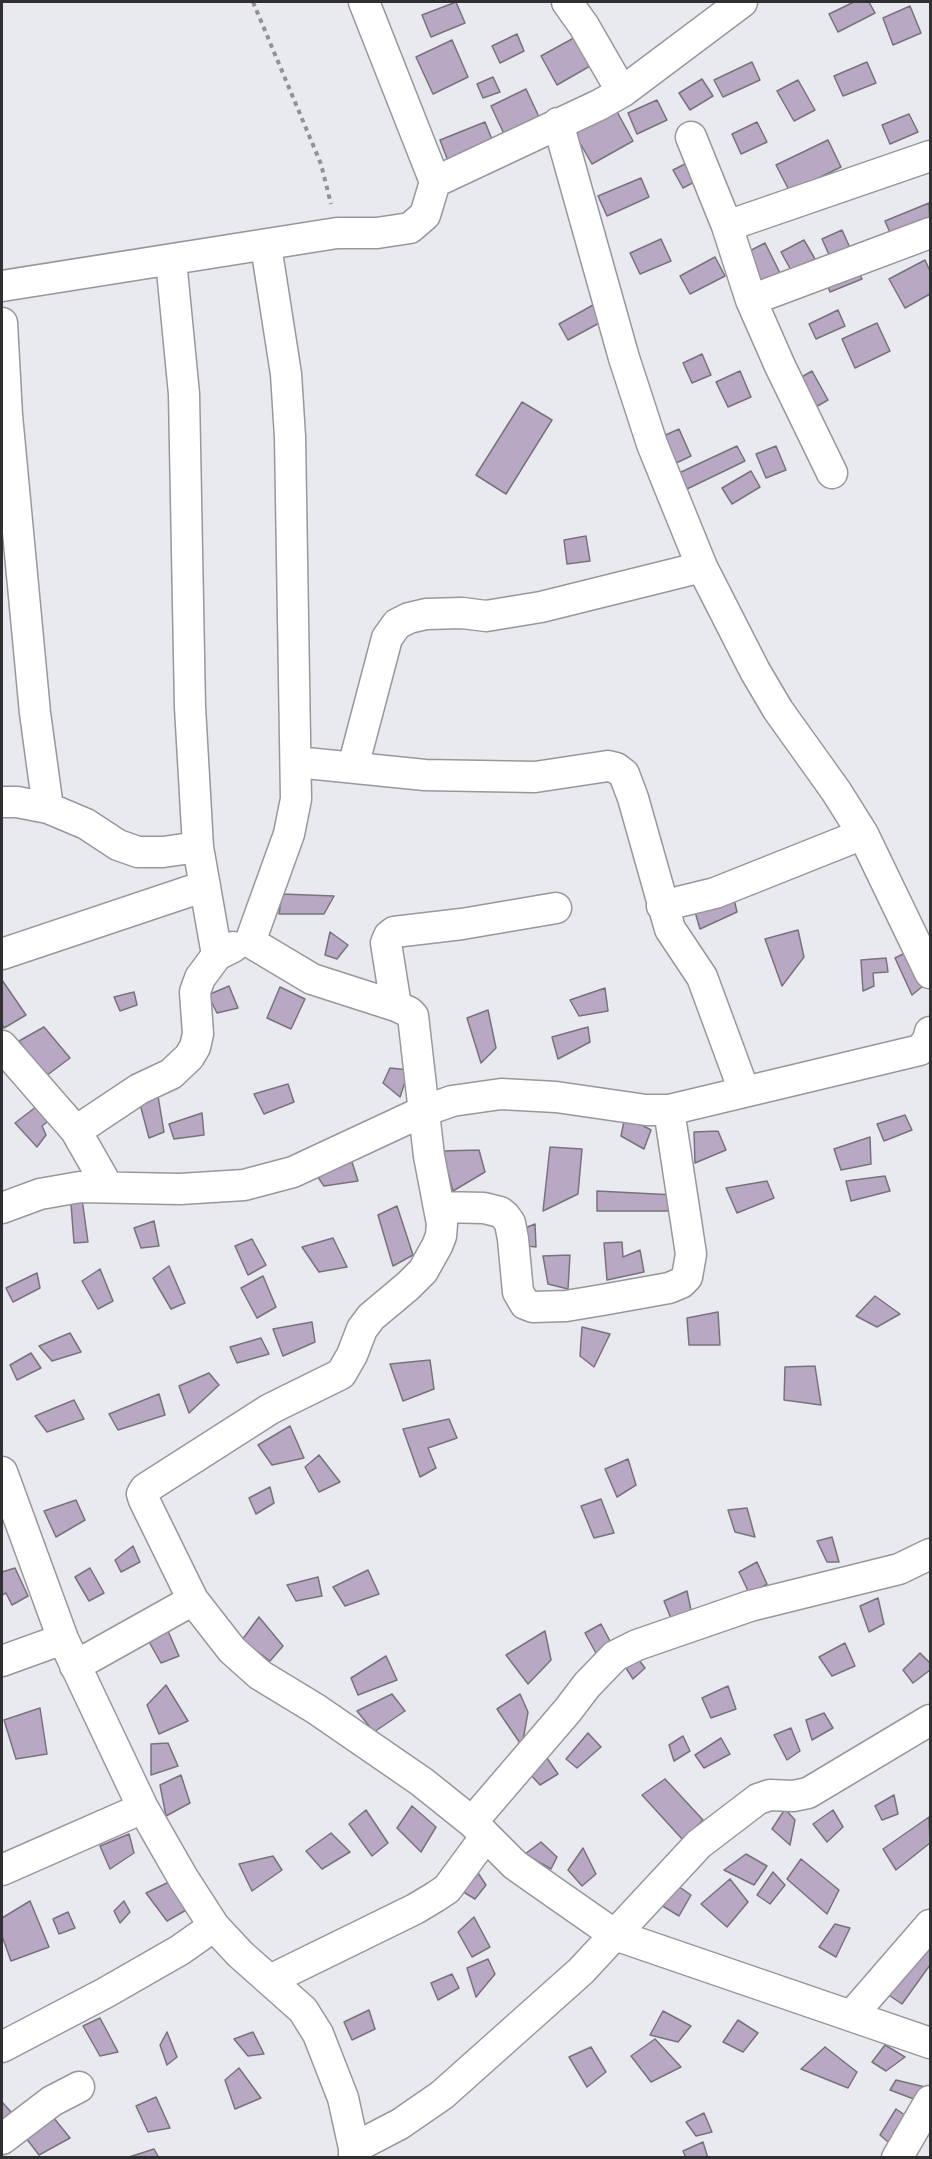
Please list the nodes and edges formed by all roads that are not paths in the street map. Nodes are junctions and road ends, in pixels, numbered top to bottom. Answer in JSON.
{"nodes":[{"id":1,"x":364,"y":2,"type":"edge"},
{"id":2,"x":567,"y":2,"type":"edge"},
{"id":3,"x":742,"y":2,"type":"edge"},
{"id":4,"x":622,"y":92,"type":"junction"},
{"id":5,"x":558,"y":123,"type":"junction"},
{"id":6,"x":691,"y":137,"type":"dead end"},
{"id":7,"x":930,"y":156,"type":"edge"},
{"id":8,"x":435,"y":182,"type":"junction"},
{"id":9,"x":726,"y":226,"type":"junction"},
{"id":10,"x":930,"y":233,"type":"edge"},
{"id":11,"x":266,"y":246,"type":"junction"},
{"id":12,"x":171,"y":260,"type":"junction"},
{"id":13,"x":2,"y":286,"type":"edge"},
{"id":14,"x":751,"y":300,"type":"junction"},
{"id":15,"x":2,"y":323,"type":"edge"},
{"id":16,"x":832,"y":473,"type":"dead end"},
{"id":17,"x":702,"y":567,"type":"junction"},
{"id":18,"x":296,"y":762,"type":"junction"},
{"id":19,"x":353,"y":767,"type":"junction"},
{"id":20,"x":2,"y":802,"type":"edge"},
{"id":21,"x":48,"y":808,"type":"junction"},
{"id":22,"x":863,"y":834,"type":"junction"},
{"id":23,"x":198,"y":847,"type":"junction"},
{"id":24,"x":205,"y":886,"type":"junction"},
{"id":25,"x":662,"y":906,"type":"junction"},
{"id":26,"x":556,"y":908,"type":"dead end"},
{"id":27,"x":250,"y":942,"type":"junction"},
{"id":28,"x":2,"y":954,"type":"edge"},
{"id":29,"x":217,"y":956,"type":"junction"},
{"id":30,"x":930,"y":973,"type":"edge"},
{"id":31,"x":396,"y":1006,"type":"junction"},
{"id":32,"x":930,"y":1032,"type":"edge"},
{"id":33,"x":2,"y":1046,"type":"edge"},
{"id":34,"x":744,"y":1091,"type":"junction"},
{"id":35,"x":669,"y":1110,"type":"junction"},
{"id":36,"x":424,"y":1111,"type":"junction"},
{"id":37,"x":76,"y":1131,"type":"junction"},
{"id":38,"x":108,"y":1187,"type":"junction"},
{"id":39,"x":439,"y":1207,"type":"junction"},
{"id":40,"x":2,"y":1208,"type":"edge"},
{"id":41,"x":3,"y":1480,"type":"edge"},
{"id":42,"x":930,"y":1554,"type":"edge"},
{"id":43,"x":193,"y":1600,"type":"junction"},
{"id":44,"x":63,"y":1638,"type":"junction"},
{"id":45,"x":2,"y":1661,"type":"edge"},
{"id":46,"x":75,"y":1666,"type":"junction"},
{"id":47,"x":930,"y":1720,"type":"edge"},
{"id":48,"x":143,"y":1808,"type":"junction"},
{"id":49,"x":479,"y":1829,"type":"junction"},
{"id":50,"x":2,"y":1870,"type":"edge"},
{"id":51,"x":930,"y":1925,"type":"edge"},
{"id":52,"x":214,"y":1926,"type":"junction"},
{"id":53,"x":615,"y":1935,"type":"junction"},
{"id":54,"x":270,"y":1980,"type":"junction"},
{"id":55,"x":852,"y":2015,"type":"junction"},
{"id":56,"x":930,"y":2043,"type":"edge"},
{"id":57,"x":2,"y":2047,"type":"edge"},
{"id":58,"x":79,"y":2087,"type":"dead end"},
{"id":59,"x":930,"y":2101,"type":"edge"},
{"id":60,"x":2,"y":2139,"type":"edge"},
{"id":61,"x":354,"y":2153,"type":"edge"},
{"id":62,"x":897,"y":2157,"type":"edge"}],
"edges":[{"from":1,"to":8,"type":"street"},
{"from":2,"to":4,"type":"street"},
{"from":3,"to":4,"type":"street"},
{"from":4,"to":5,"type":"street"},
{"from":5,"to":8,"type":"street"},
{"from":5,"to":17,"type":"street"},
{"from":6,"to":9,"type":"street"},
{"from":7,"to":9,"type":"street"},
{"from":8,"to":11,"type":"street"},
{"from":9,"to":14,"type":"street"},
{"from":10,"to":14,"type":"street"},
{"from":11,"to":12,"type":"street"},
{"from":11,"to":18,"type":"street"},
{"from":12,"to":13,"type":"street"},
{"from":12,"to":23,"type":"street"},
{"from":14,"to":16,"type":"street"},
{"from":15,"to":21,"type":"street"},
{"from":17,"to":19,"type":"street"},
{"from":17,"to":22,"type":"street"},
{"from":18,"to":19,"type":"street"},
{"from":18,"to":27,"type":"street"},
{"from":19,"to":25,"type":"street"},
{"from":20,"to":21,"type":"street"},
{"from":21,"to":23,"type":"street"},
{"from":22,"to":25,"type":"street"},
{"from":22,"to":30,"type":"street"},
{"from":23,"to":24,"type":"street"},
{"from":24,"to":28,"type":"street"},
{"from":24,"to":29,"type":"street"},
{"from":25,"to":34,"type":"street"},
{"from":26,"to":31,"type":"street"},
{"from":27,"to":29,"type":"street"},
{"from":27,"to":31,"type":"street"},
{"from":29,"to":37,"type":"street"},
{"from":31,"to":36,"type":"street"},
{"from":32,"to":34,"type":"street"},
{"from":33,"to":37,"type":"street"},
{"from":34,"to":35,"type":"street"},
{"from":35,"to":36,"type":"street"},
{"from":35,"to":39,"type":"street"},
{"from":36,"to":38,"type":"street"},
{"from":36,"to":39,"type":"street"},
{"from":37,"to":38,"type":"street"},
{"from":38,"to":40,"type":"street"},
{"from":39,"to":43,"type":"street"},
{"from":41,"to":44,"type":"street"},
{"from":42,"to":49,"type":"street"},
{"from":43,"to":46,"type":"street"},
{"from":43,"to":49,"type":"street"},
{"from":44,"to":45,"type":"street"},
{"from":44,"to":46,"type":"street"},
{"from":46,"to":48,"type":"street"},
{"from":47,"to":53,"type":"street"},
{"from":48,"to":50,"type":"street"},
{"from":48,"to":52,"type":"street"},
{"from":49,"to":53,"type":"street"},
{"from":49,"to":54,"type":"street"},
{"from":51,"to":55,"type":"street"},
{"from":52,"to":54,"type":"street"},
{"from":52,"to":57,"type":"street"},
{"from":53,"to":55,"type":"street"},
{"from":53,"to":61,"type":"street"},
{"from":54,"to":61,"type":"street"},
{"from":55,"to":56,"type":"street"},
{"from":58,"to":60,"type":"street"},
{"from":59,"to":62,"type":"street"}]}
